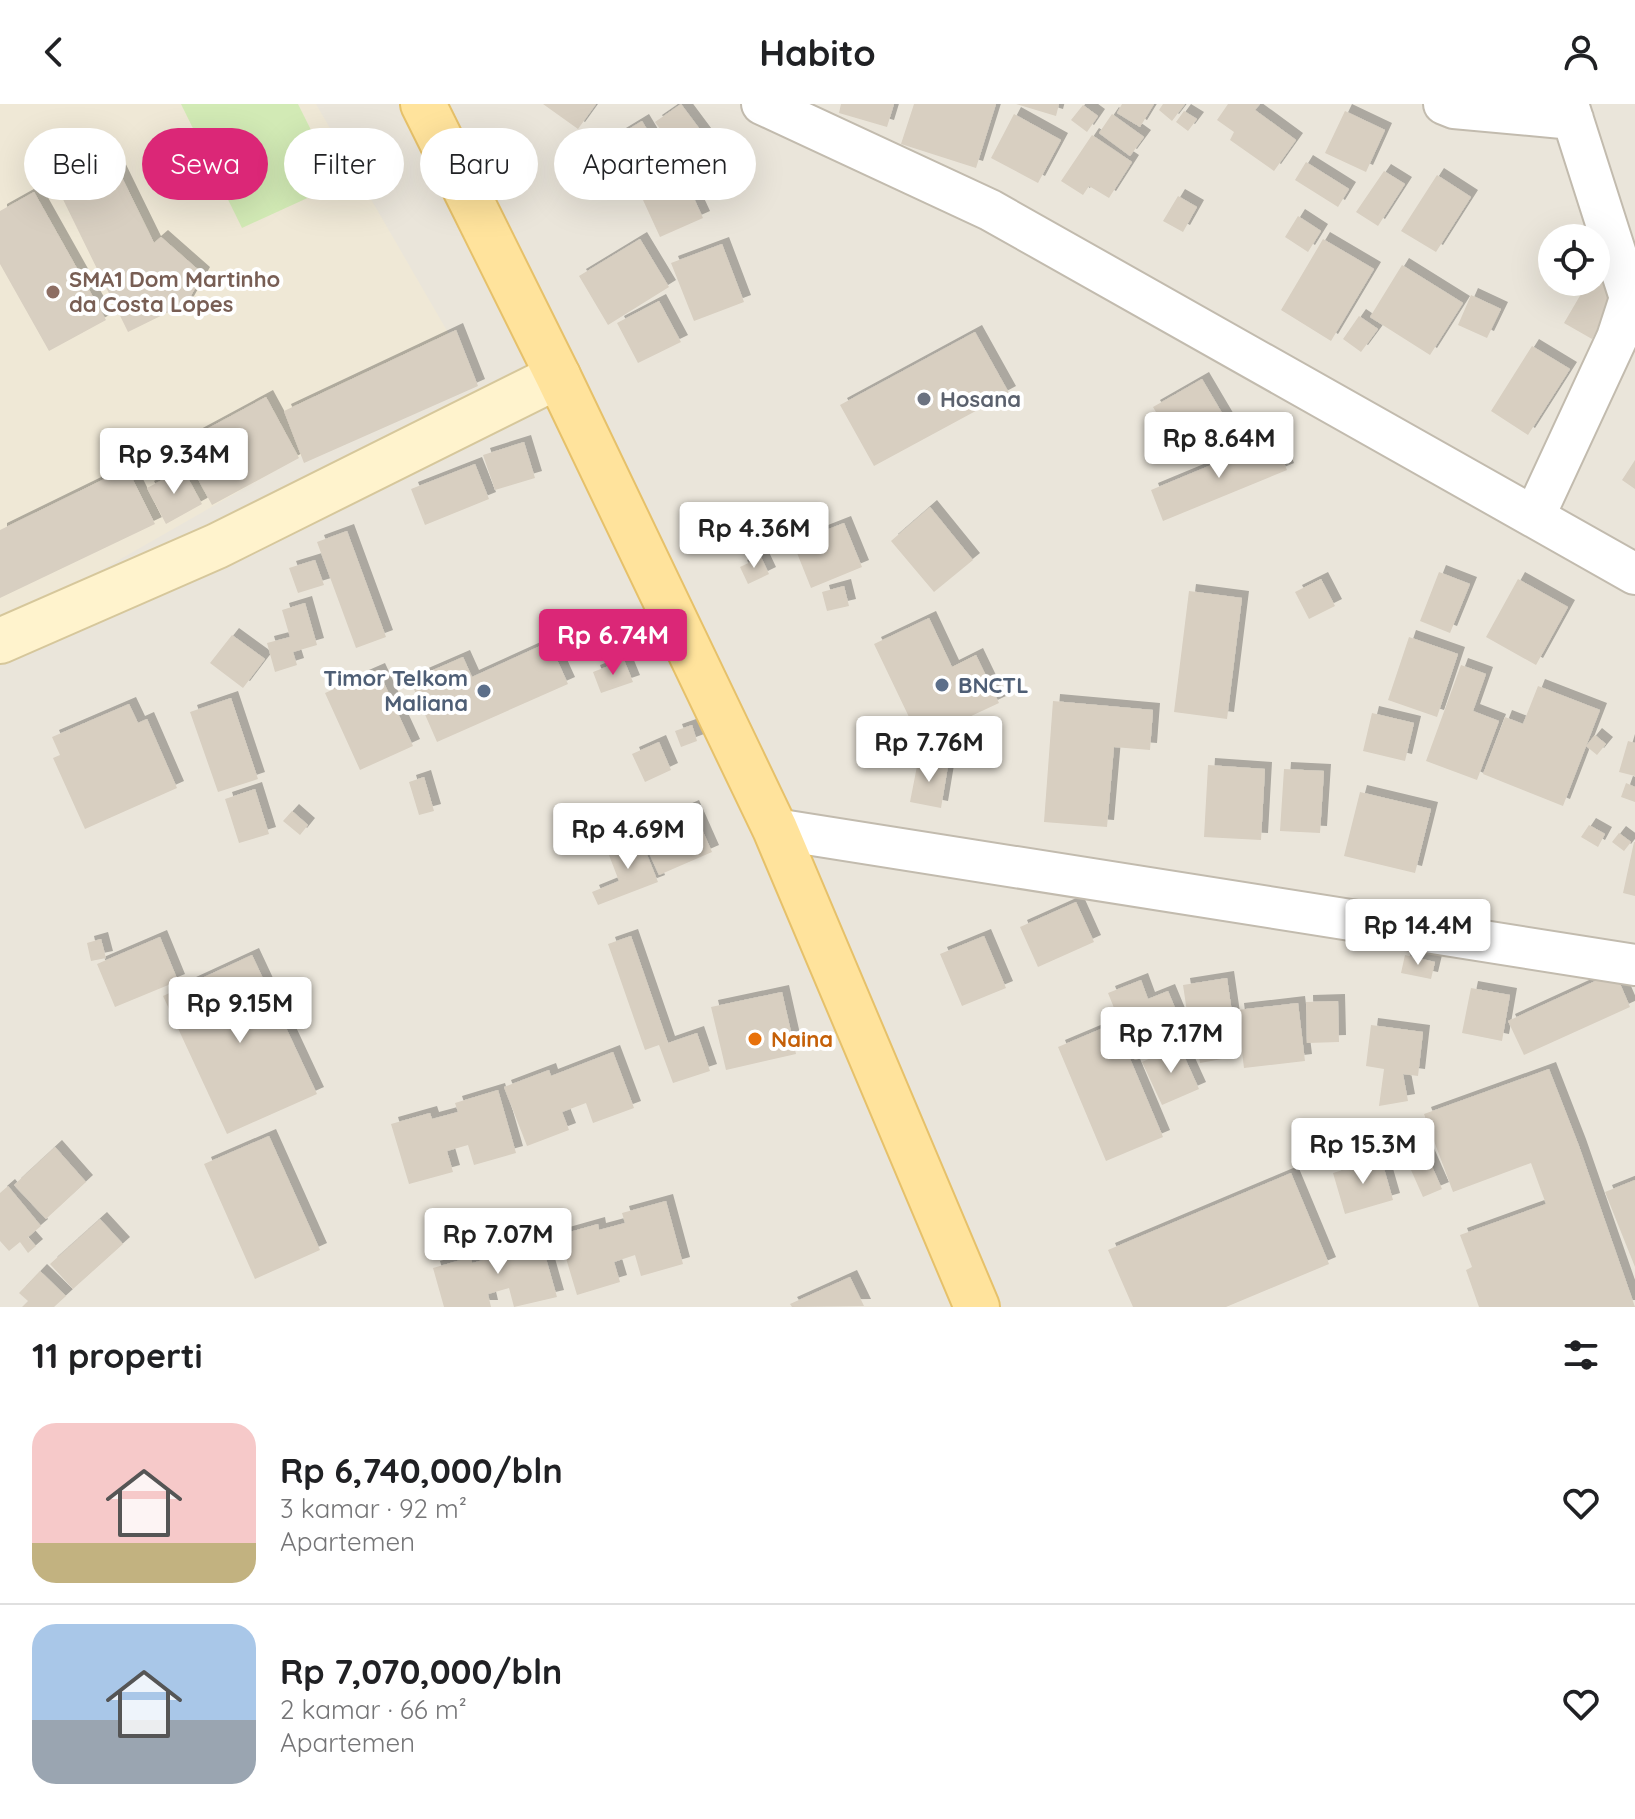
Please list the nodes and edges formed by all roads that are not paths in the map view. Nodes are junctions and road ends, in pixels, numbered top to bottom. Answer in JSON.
{"nodes":[{"id":1,"x":423,"y":104,"type":"edge"},
{"id":2,"x":762,"y":104,"type":"edge"},
{"id":3,"x":1444,"y":104,"type":"edge"},
{"id":4,"x":1571,"y":112,"type":"edge"},
{"id":5,"x":558,"y":376,"type":"junction"},
{"id":6,"x":1534,"y":517,"type":"junction"},
{"id":7,"x":1635,"y":574,"type":"edge"},
{"id":8,"x":0,"y":641,"type":"edge"},
{"id":9,"x":775,"y":829,"type":"junction"},
{"id":10,"x":1635,"y":965,"type":"edge"},
{"id":11,"x":977,"y":1307,"type":"edge"}],
"edges":[{"from":1,"to":5,"type":"main road"},
{"from":2,"to":6,"type":"street"},
{"from":3,"to":4,"type":"street"},
{"from":4,"to":6,"type":"street"},
{"from":5,"to":8,"type":"street"},
{"from":5,"to":9,"type":"main road"},
{"from":6,"to":7,"type":"street"},
{"from":9,"to":10,"type":"street"},
{"from":9,"to":11,"type":"main road"}]}
